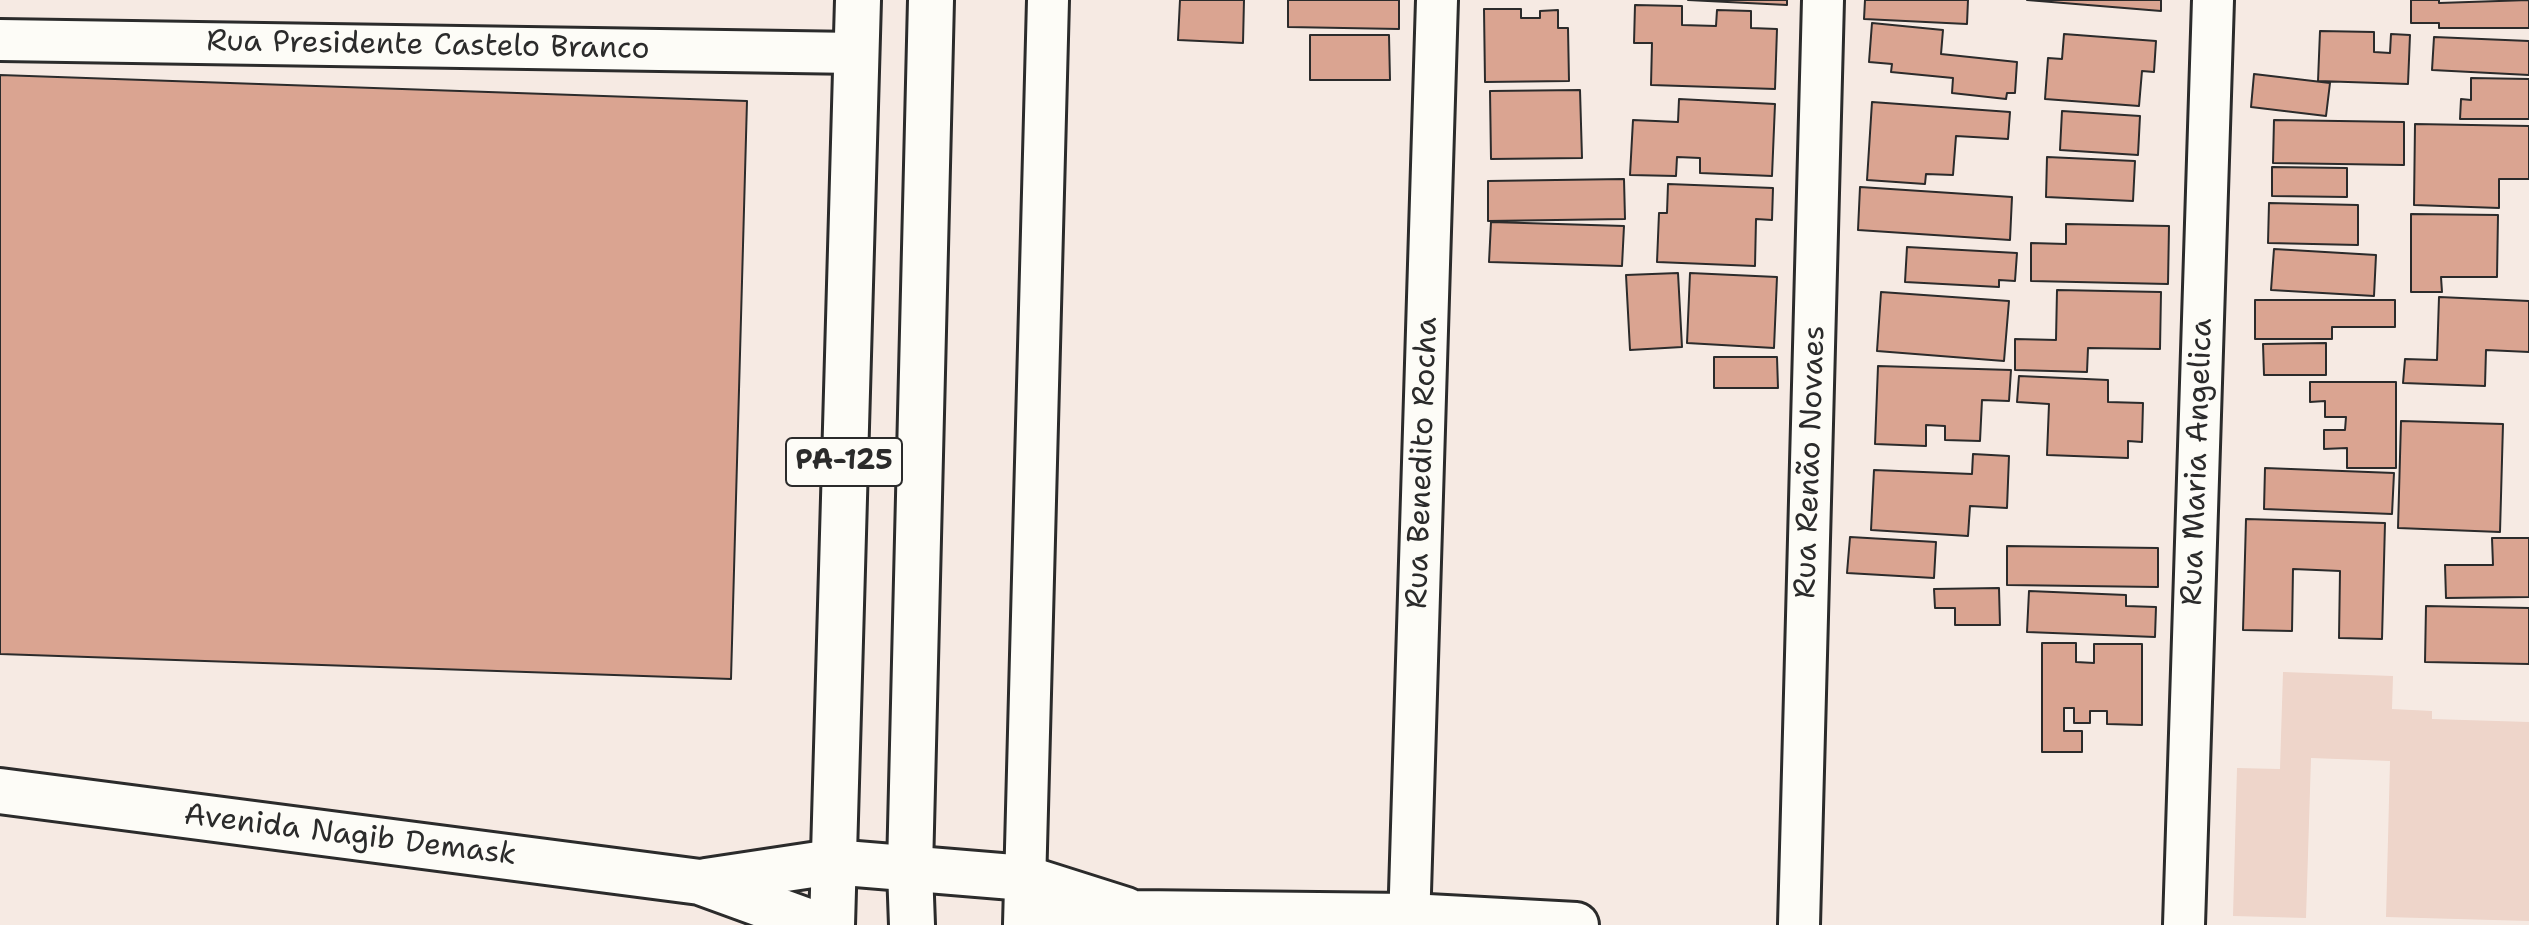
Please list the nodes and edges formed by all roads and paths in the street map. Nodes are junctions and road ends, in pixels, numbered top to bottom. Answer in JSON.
{"nodes":[{"id":1,"x":858,"y":0,"type":"edge"},
{"id":2,"x":931,"y":0,"type":"edge"},
{"id":3,"x":1048,"y":0,"type":"edge"},
{"id":4,"x":1437,"y":0,"type":"edge"},
{"id":5,"x":1823,"y":0,"type":"edge"},
{"id":6,"x":2213,"y":0,"type":"edge"},
{"id":7,"x":0,"y":40,"type":"edge"},
{"id":8,"x":857,"y":53,"type":"junction"},
{"id":9,"x":0,"y":791,"type":"edge"},
{"id":10,"x":832,"y":862,"type":"junction"},
{"id":11,"x":910,"y":869,"type":"junction"},
{"id":12,"x":1025,"y":878,"type":"junction"},
{"id":13,"x":700,"y":882,"type":"junction"},
{"id":14,"x":1136,"y":913,"type":"junction"},
{"id":15,"x":1409,"y":921,"type":"edge"},
{"id":16,"x":818,"y":925,"type":"edge"},
{"id":17,"x":832,"y":925,"type":"edge"},
{"id":18,"x":912,"y":925,"type":"edge"},
{"id":19,"x":1024,"y":925,"type":"edge"},
{"id":20,"x":1054,"y":925,"type":"edge"},
{"id":21,"x":1576,"y":925,"type":"edge"},
{"id":22,"x":1799,"y":925,"type":"edge"},
{"id":23,"x":2184,"y":925,"type":"edge"}],
"edges":[{"from":1,"to":8,"type":"main road","name":"PA-125","number":"PA-125"},
{"from":2,"to":11,"type":"main road","number":"PA-125"},
{"from":3,"to":12,"type":"street"},
{"from":4,"to":15,"type":"street","name":"Rua Benedito Rocha"},
{"from":5,"to":22,"type":"street","name":"Rua Renão Novaes"},
{"from":6,"to":23,"type":"street","name":"Rua Maria Angelica"},
{"from":7,"to":8,"type":"street","name":"Rua Presidente Castelo Branco"},
{"from":8,"to":10,"type":"main road","name":"PA-125","number":"PA-125"},
{"from":9,"to":13,"type":"main road","name":"Avenida Nagib Demask"},
{"from":10,"to":11,"type":"main road","name":"Avenida Nagib Demask"},
{"from":10,"to":13,"type":"main road","name":"Avenida Nagib Demask"},
{"from":10,"to":17,"type":"main road","name":"PA-125","number":"PA-125"},
{"from":11,"to":12,"type":"main road","name":"Avenida Nagib Demask"},
{"from":11,"to":18,"type":"main road","number":"PA-125"},
{"from":12,"to":14,"type":"main road","name":"Avenida Nagib Demask"},
{"from":12,"to":19,"type":"street"},
{"from":13,"to":16,"type":"main road","name":"Avenida Nagib Demask"},
{"from":14,"to":15,"type":"main road"},
{"from":14,"to":20,"type":"main road"},
{"from":15,"to":21,"type":"main road"}]}
